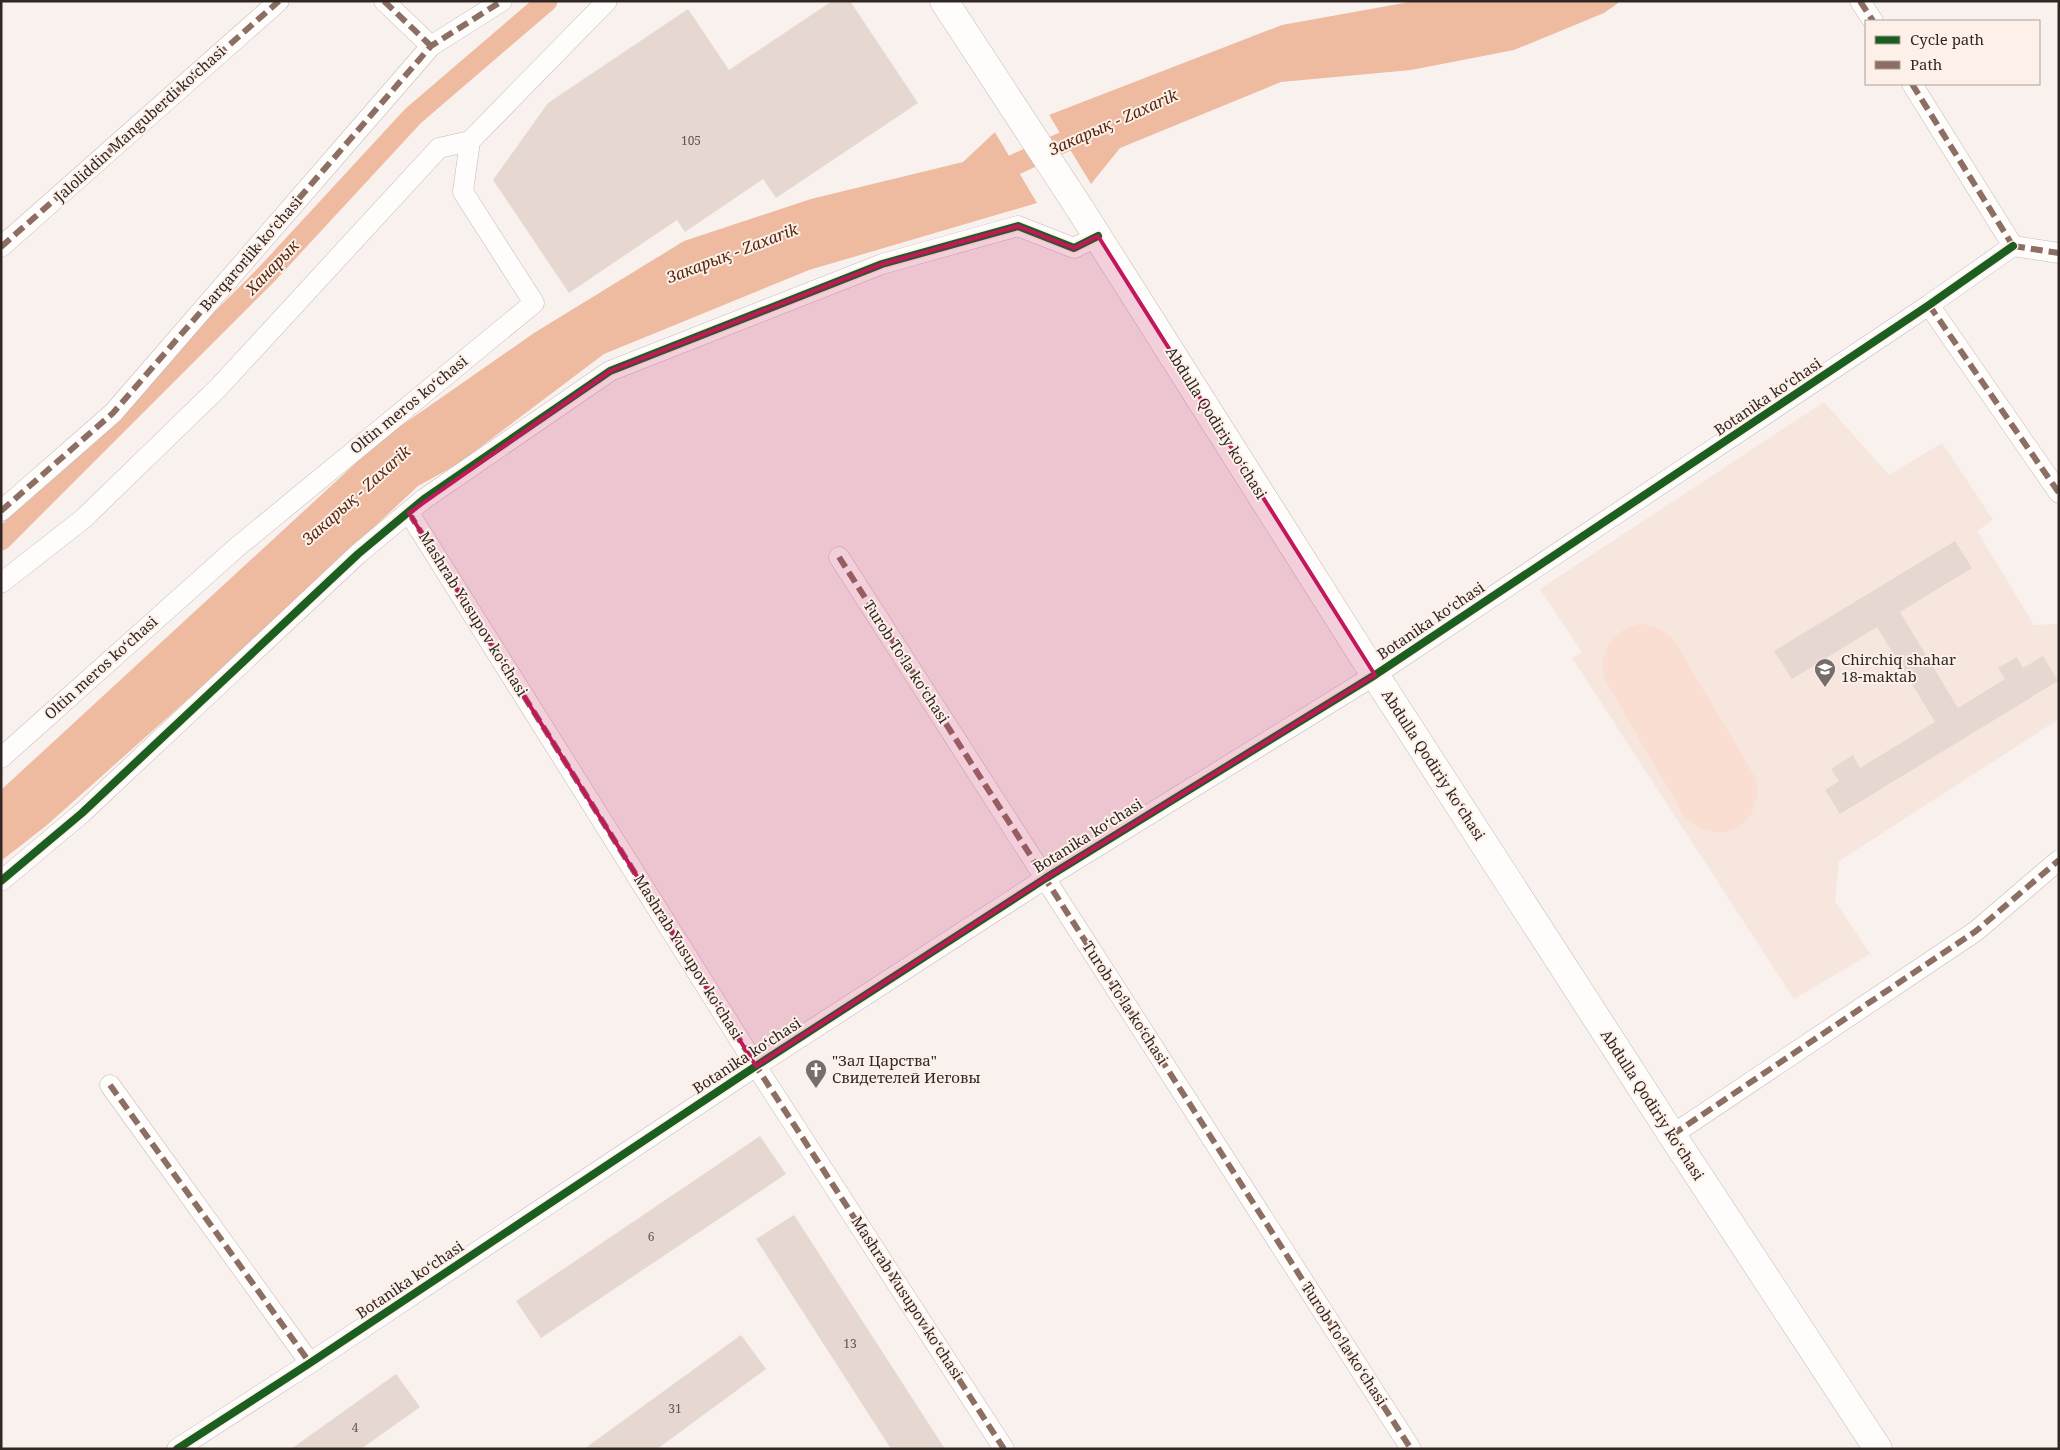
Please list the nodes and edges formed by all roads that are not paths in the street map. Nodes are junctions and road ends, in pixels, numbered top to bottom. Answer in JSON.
{"nodes":[{"id":1,"x":279,"y":1,"type":"edge"},
{"id":2,"x":384,"y":1,"type":"edge"},
{"id":3,"x":502,"y":1,"type":"edge"},
{"id":4,"x":607,"y":1,"type":"edge"},
{"id":5,"x":944,"y":1,"type":"edge"},
{"id":6,"x":1860,"y":1,"type":"edge"},
{"id":7,"x":1872,"y":20,"type":"edge"},
{"id":8,"x":431,"y":46,"type":"junction"},
{"id":9,"x":1913,"y":85,"type":"edge"},
{"id":10,"x":470,"y":141,"type":"junction"},
{"id":11,"x":1098,"y":236,"type":"junction"},
{"id":12,"x":2013,"y":246,"type":"junction"},
{"id":13,"x":1,"y":247,"type":"edge"},
{"id":14,"x":2059,"y":253,"type":"edge"},
{"id":15,"x":1929,"y":305,"type":"junction"},
{"id":16,"x":2059,"y":493,"type":"edge"},
{"id":17,"x":1,"y":510,"type":"edge"},
{"id":18,"x":409,"y":512,"type":"junction"},
{"id":19,"x":839,"y":557,"type":"dead end"},
{"id":20,"x":1,"y":583,"type":"edge"},
{"id":21,"x":1375,"y":675,"type":"junction"},
{"id":22,"x":1,"y":758,"type":"edge"},
{"id":23,"x":2059,"y":860,"type":"edge"},
{"id":24,"x":1046,"y":878,"type":"junction"},
{"id":25,"x":1,"y":881,"type":"edge"},
{"id":26,"x":756,"y":1066,"type":"junction"},
{"id":27,"x":110,"y":1085,"type":"dead end"},
{"id":28,"x":1672,"y":1136,"type":"junction"},
{"id":29,"x":310,"y":1363,"type":"junction"},
{"id":30,"x":177,"y":1449,"type":"edge"},
{"id":31,"x":1004,"y":1449,"type":"edge"},
{"id":32,"x":1411,"y":1449,"type":"edge"},
{"id":33,"x":1878,"y":1449,"type":"edge"}],
"edges":[{"from":1,"to":13,"type":"street","name":"Jaloliddin Manguberdi ko‘chasi"},
{"from":2,"to":8,"type":"street"},
{"from":3,"to":8,"type":"street","name":"Barqarorlik ko‘chasi"},
{"from":4,"to":10,"type":"street"},
{"from":5,"to":11,"type":"main road","name":"Abdulla Qodiriy ko‘chasi"},
{"from":6,"to":7,"type":"street"},
{"from":8,"to":17,"type":"street","name":"Barqarorlik ko‘chasi"},
{"from":9,"to":12,"type":"street"},
{"from":10,"to":20,"type":"street"},
{"from":10,"to":22,"type":"street","name":"Oltin meros ko‘chasi"},
{"from":11,"to":18,"type":"street"},
{"from":11,"to":21,"type":"main road","name":"Abdulla Qodiriy ko‘chasi"},
{"from":12,"to":14,"type":"street"},
{"from":12,"to":15,"type":"street","name":"Botanika ko‘chasi"},
{"from":15,"to":16,"type":"street"},
{"from":15,"to":21,"type":"street","name":"Botanika ko‘chasi"},
{"from":18,"to":25,"type":"street"},
{"from":18,"to":26,"type":"street","name":"Mashrab Yusupov ko‘chasi"},
{"from":19,"to":24,"type":"street","name":"Turob To‘la ko‘chasi"},
{"from":21,"to":24,"type":"street","name":"Botanika ko‘chasi"},
{"from":21,"to":28,"type":"main road","name":"Abdulla Qodiriy ko‘chasi"},
{"from":23,"to":28,"type":"street"},
{"from":24,"to":26,"type":"street","name":"Botanika ko‘chasi"},
{"from":24,"to":32,"type":"street","name":"Turob To‘la ko‘chasi"},
{"from":26,"to":29,"type":"street","name":"Botanika ko‘chasi"},
{"from":26,"to":31,"type":"street","name":"Mashrab Yusupov ko‘chasi"},
{"from":27,"to":29,"type":"street"},
{"from":28,"to":33,"type":"main road","name":"Abdulla Qodiriy ko‘chasi"},
{"from":29,"to":30,"type":"street","name":"Botanika ko‘chasi"}]}
